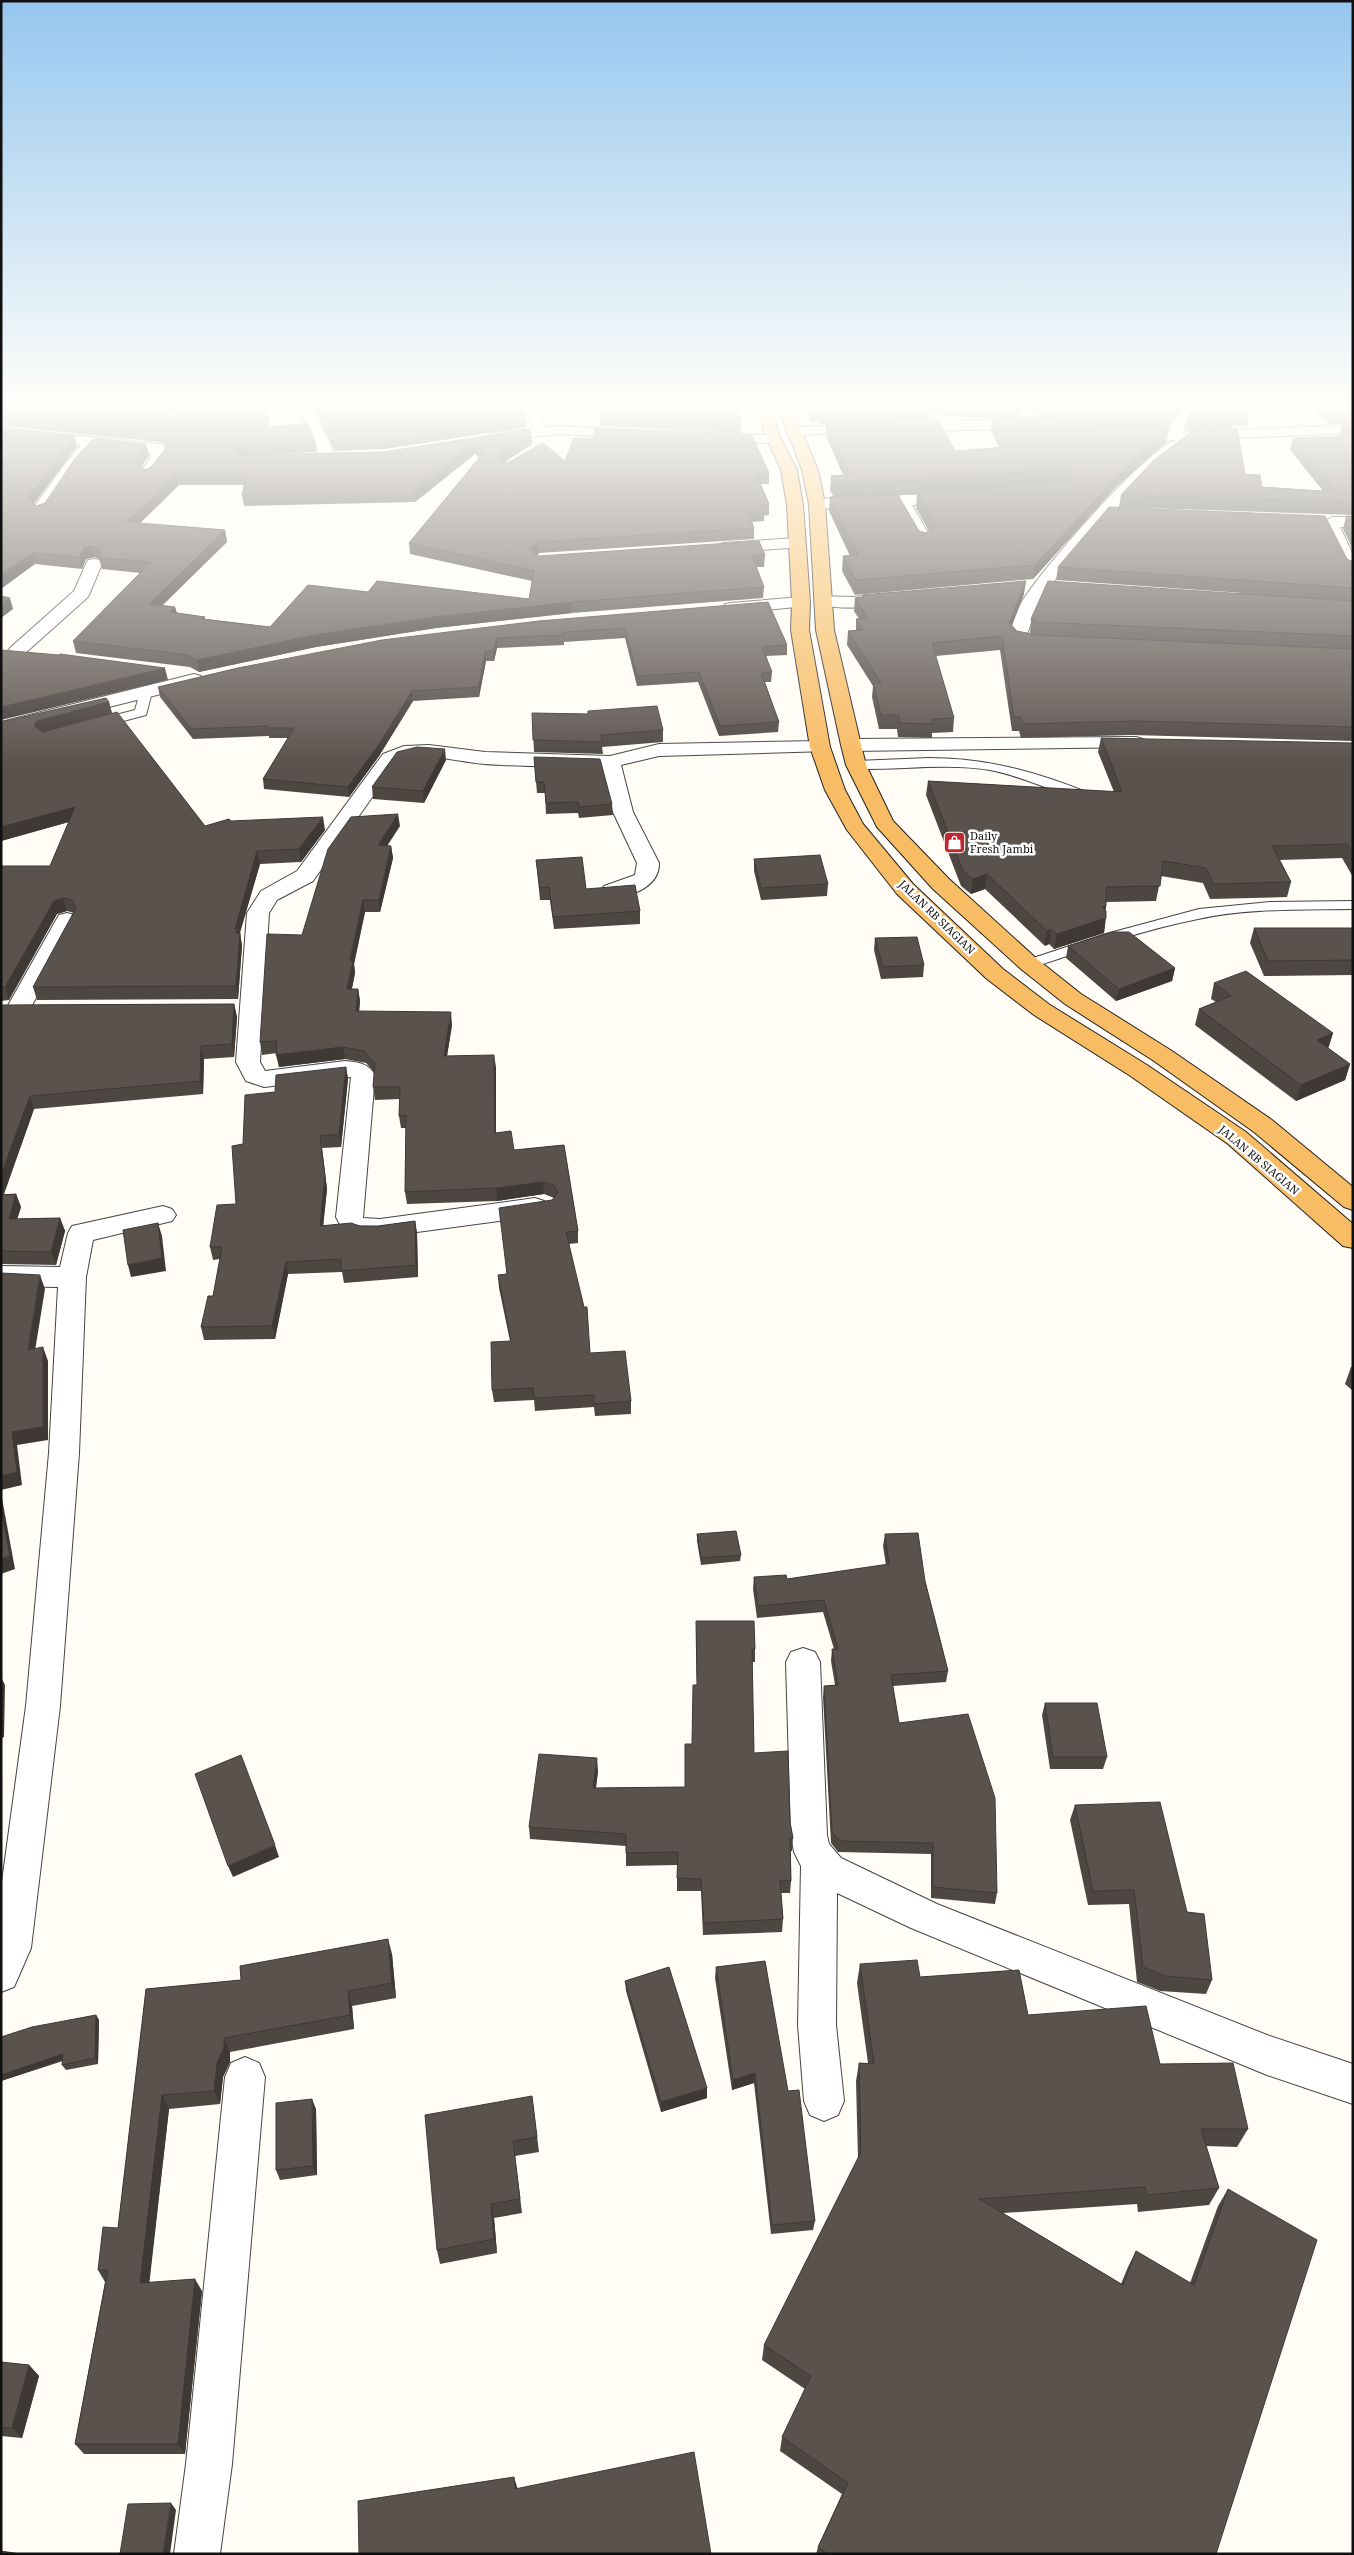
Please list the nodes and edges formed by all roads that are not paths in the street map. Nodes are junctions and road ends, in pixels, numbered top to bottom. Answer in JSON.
{"nodes":[{"id":1,"x":796,"y":525,"type":"edge"},
{"id":2,"x":818,"y":525,"type":"edge"},
{"id":3,"x":916,"y":525,"type":"edge"},
{"id":4,"x":1091,"y":525,"type":"edge"},
{"id":5,"x":1327,"y":525,"type":"edge"},
{"id":6,"x":925,"y":541,"type":"edge"},
{"id":7,"x":796,"y":543,"type":"junction"},
{"id":8,"x":707,"y":549,"type":"edge"},
{"id":9,"x":1348,"y":554,"type":"edge"},
{"id":10,"x":94,"y":564,"type":"edge"},
{"id":11,"x":1353,"y":571,"type":"edge"},
{"id":12,"x":1039,"y":586,"type":"junction"},
{"id":13,"x":1019,"y":588,"type":"edge"},
{"id":14,"x":1059,"y":588,"type":"edge"},
{"id":15,"x":912,"y":597,"type":"edge"},
{"id":16,"x":823,"y":600,"type":"junction"},
{"id":17,"x":801,"y":602,"type":"junction"},
{"id":18,"x":714,"y":610,"type":"edge"},
{"id":19,"x":1064,"y":643,"type":"edge"},
{"id":20,"x":9,"y":651,"type":"edge"},
{"id":21,"x":35,"y":655,"type":"edge"},
{"id":22,"x":159,"y":671,"type":"edge"},
{"id":23,"x":146,"y":692,"type":"junction"},
{"id":24,"x":1,"y":728,"type":"edge"},
{"id":25,"x":83,"y":728,"type":"edge"},
{"id":26,"x":1150,"y":744,"type":"edge"},
{"id":27,"x":820,"y":747,"type":"junction"},
{"id":28,"x":854,"y":755,"type":"junction"},
{"id":29,"x":610,"y":762,"type":"junction"},
{"id":30,"x":1081,"y":795,"type":"edge"},
{"id":31,"x":612,"y":891,"type":"edge"},
{"id":32,"x":1350,"y":905,"type":"dead end"},
{"id":33,"x":67,"y":920,"type":"edge"},
{"id":34,"x":1029,"y":964,"type":"junction"},
{"id":35,"x":10,"y":1009,"type":"edge"},
{"id":36,"x":47,"y":1009,"type":"edge"},
{"id":37,"x":1263,"y":1126,"type":"junction"},
{"id":38,"x":1236,"y":1138,"type":"junction"},
{"id":39,"x":1353,"y":1201,"type":"edge"},
{"id":40,"x":544,"y":1205,"type":"edge"},
{"id":41,"x":163,"y":1215,"type":"dead end"},
{"id":42,"x":1353,"y":1239,"type":"edge"},
{"id":43,"x":1,"y":1276,"type":"edge"},
{"id":44,"x":72,"y":1276,"type":"junction"},
{"id":45,"x":803,"y":1662,"type":"dead end"},
{"id":46,"x":819,"y":1862,"type":"junction"},
{"id":47,"x":1,"y":1974,"type":"edge"},
{"id":48,"x":245,"y":2077,"type":"dead end"},
{"id":49,"x":1353,"y":2084,"type":"edge"},
{"id":50,"x":824,"y":2101,"type":"dead end"},
{"id":51,"x":197,"y":2554,"type":"edge"}],
"edges":[{"from":1,"to":7,"type":"highway","name":"JALAN RB SIAGIAN"},
{"from":2,"to":16,"type":"highway","name":"JALAN RB SIAGIAN"},
{"from":3,"to":6,"type":"street"},
{"from":4,"to":12,"type":"street"},
{"from":5,"to":9,"type":"street"},
{"from":7,"to":8,"type":"street"},
{"from":7,"to":17,"type":"highway","name":"JALAN RB SIAGIAN"},
{"from":9,"to":11,"type":"street"},
{"from":10,"to":20,"type":"street"},
{"from":12,"to":13,"type":"street"},
{"from":12,"to":14,"type":"street"},
{"from":12,"to":19,"type":"street"},
{"from":15,"to":16,"type":"street"},
{"from":16,"to":28,"type":"highway","name":"JALAN RB SIAGIAN"},
{"from":17,"to":18,"type":"street"},
{"from":17,"to":27,"type":"highway","name":"JALAN RB SIAGIAN"},
{"from":20,"to":21,"type":"street"},
{"from":22,"to":23,"type":"street"},
{"from":23,"to":24,"type":"street"},
{"from":23,"to":25,"type":"lane"},
{"from":26,"to":28,"type":"street"},
{"from":27,"to":29,"type":"street"},
{"from":27,"to":38,"type":"highway","name":"JALAN RB SIAGIAN"},
{"from":28,"to":30,"type":"lane"},
{"from":28,"to":34,"type":"highway","name":"JALAN RB SIAGIAN"},
{"from":29,"to":31,"type":"street"},
{"from":29,"to":40,"type":"street"},
{"from":32,"to":34,"type":"lane"},
{"from":33,"to":35,"type":"street"},
{"from":34,"to":37,"type":"highway","name":"JALAN RB SIAGIAN"},
{"from":35,"to":36,"type":"street"},
{"from":37,"to":38,"type":"highway"},
{"from":37,"to":39,"type":"highway","name":"JALAN RB SIAGIAN"},
{"from":38,"to":42,"type":"highway","name":"JALAN RB SIAGIAN"},
{"from":41,"to":44,"type":"street"},
{"from":43,"to":44,"type":"street"},
{"from":44,"to":47,"type":"street"},
{"from":45,"to":46,"type":"street"},
{"from":46,"to":49,"type":"street"},
{"from":46,"to":50,"type":"street"},
{"from":48,"to":51,"type":"street"}]}
